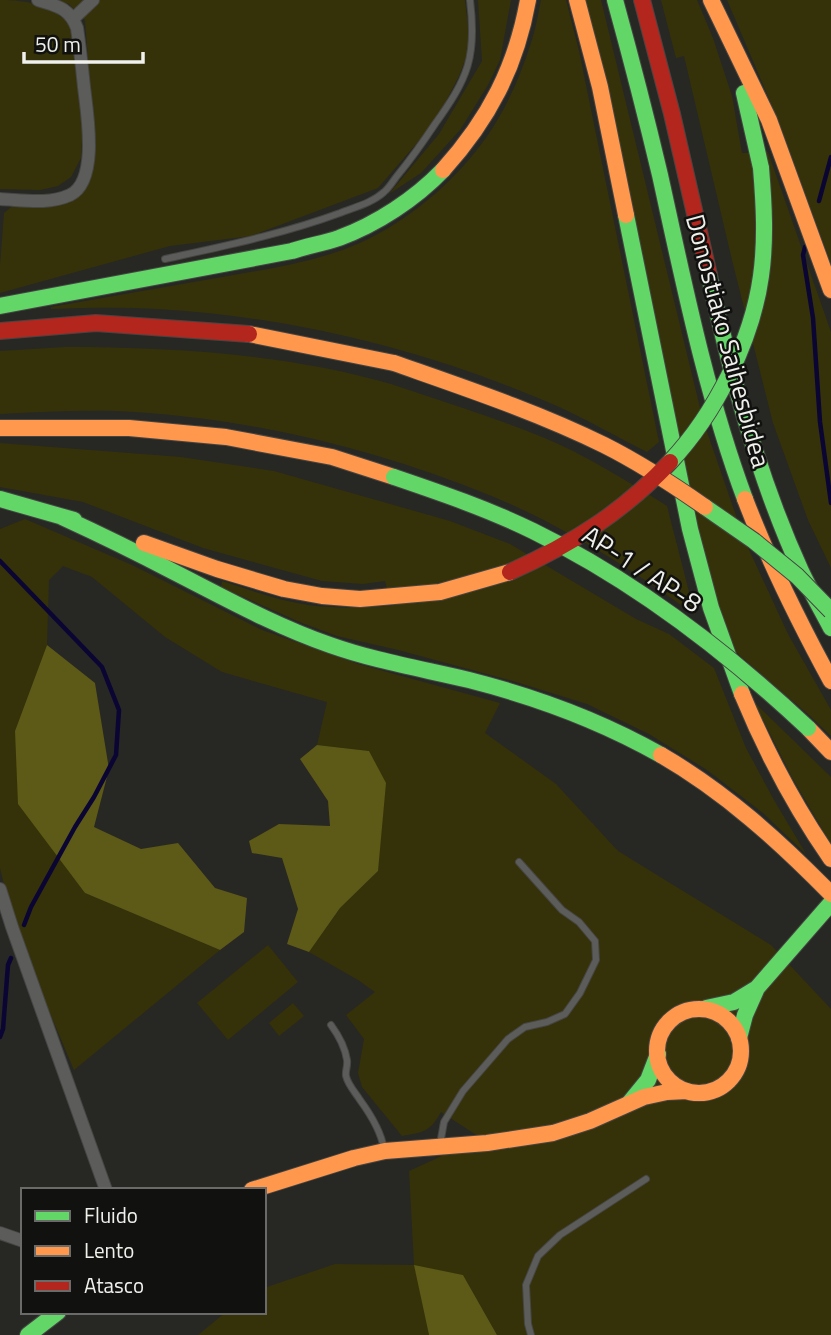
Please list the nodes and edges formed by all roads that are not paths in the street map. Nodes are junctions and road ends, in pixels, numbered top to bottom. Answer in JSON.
{"nodes":[{"id":1,"x":38,"y":0,"type":"edge"},
{"id":2,"x":93,"y":0,"type":"edge"},
{"id":3,"x":470,"y":0,"type":"edge"},
{"id":4,"x":528,"y":0,"type":"edge"},
{"id":5,"x":577,"y":0,"type":"edge"},
{"id":6,"x":615,"y":0,"type":"edge"},
{"id":7,"x":642,"y":0,"type":"edge"},
{"id":8,"x":711,"y":0,"type":"edge"},
{"id":9,"x":73,"y":19,"type":"junction"},
{"id":10,"x":0,"y":199,"type":"edge"},
{"id":11,"x":165,"y":259,"type":"dead end"},
{"id":12,"x":831,"y":290,"type":"edge"},
{"id":13,"x":0,"y":306,"type":"edge"},
{"id":14,"x":0,"y":331,"type":"edge"},
{"id":15,"x":0,"y":428,"type":"edge"},
{"id":16,"x":0,"y":499,"type":"edge"},
{"id":17,"x":62,"y":517,"type":"junction"},
{"id":18,"x":797,"y":576,"type":"junction"},
{"id":19,"x":831,"y":604,"type":"edge"},
{"id":20,"x":831,"y":611,"type":"edge"},
{"id":21,"x":831,"y":628,"type":"edge"},
{"id":22,"x":831,"y":681,"type":"edge"},
{"id":23,"x":831,"y":752,"type":"edge"},
{"id":24,"x":831,"y":859,"type":"edge"},
{"id":25,"x":519,"y":862,"type":"dead end"},
{"id":26,"x":0,"y":889,"type":"edge"},
{"id":27,"x":831,"y":894,"type":"edge"},
{"id":28,"x":831,"y":903,"type":"edge"},
{"id":29,"x":757,"y":988,"type":"junction"},
{"id":30,"x":700,"y":1008,"type":"junction"},
{"id":31,"x":331,"y":1025,"type":"dead end"},
{"id":32,"x":739,"y":1038,"type":"junction"},
{"id":33,"x":658,"y":1054,"type":"junction"},
{"id":34,"x":687,"y":1091,"type":"junction"},
{"id":35,"x":630,"y":1103,"type":"junction"},
{"id":36,"x":439,"y":1146,"type":"junction"},
{"id":37,"x":385,"y":1151,"type":"junction"},
{"id":38,"x":646,"y":1179,"type":"dead end"},
{"id":39,"x":105,"y":1188,"type":"edge"},
{"id":40,"x":258,"y":1188,"type":"edge"},
{"id":41,"x":0,"y":1233,"type":"edge"},
{"id":42,"x":21,"y":1240,"type":"edge"},
{"id":43,"x":55,"y":1314,"type":"edge"},
{"id":44,"x":28,"y":1335,"type":"edge"},
{"id":45,"x":531,"y":1335,"type":"edge"}],
"edges":[{"from":1,"to":9,"type":"street"},
{"from":2,"to":9,"type":"street"},
{"from":3,"to":11,"type":"lane"},
{"from":4,"to":13,"type":"main road"},
{"from":5,"to":24,"type":"main road"},
{"from":6,"to":22,"type":"main road","name":"Donostiako Saihesbidea"},
{"from":7,"to":21,"type":"main road","name":"Donostiako Saihesbidea"},
{"from":8,"to":12,"type":"main road"},
{"from":8,"to":17,"type":"main road","bridge":true},
{"from":9,"to":10,"type":"street"},
{"from":14,"to":18,"type":"main road","bridge":true},
{"from":15,"to":23,"type":"main road","name":"AP-1 / AP-8","bridge":true},
{"from":16,"to":17,"type":"main road"},
{"from":17,"to":27,"type":"main road"},
{"from":18,"to":19,"type":"main road","bridge":true},
{"from":18,"to":20,"type":"main road","bridge":true},
{"from":25,"to":36,"type":"lane"},
{"from":26,"to":39,"type":"street"},
{"from":28,"to":29,"type":"main road"},
{"from":29,"to":30,"type":"main road"},
{"from":29,"to":32,"type":"main road"},
{"from":30,"to":32,"type":"main road"},
{"from":30,"to":33,"type":"main road"},
{"from":31,"to":37,"type":"lane"},
{"from":32,"to":34,"type":"main road"},
{"from":33,"to":34,"type":"main road"},
{"from":33,"to":35,"type":"main road"},
{"from":34,"to":35,"type":"main road"},
{"from":35,"to":36,"type":"main road"},
{"from":36,"to":37,"type":"main road"},
{"from":37,"to":40,"type":"main road"},
{"from":38,"to":45,"type":"lane"},
{"from":41,"to":42,"type":"street"},
{"from":43,"to":44,"type":"main road"}]}
